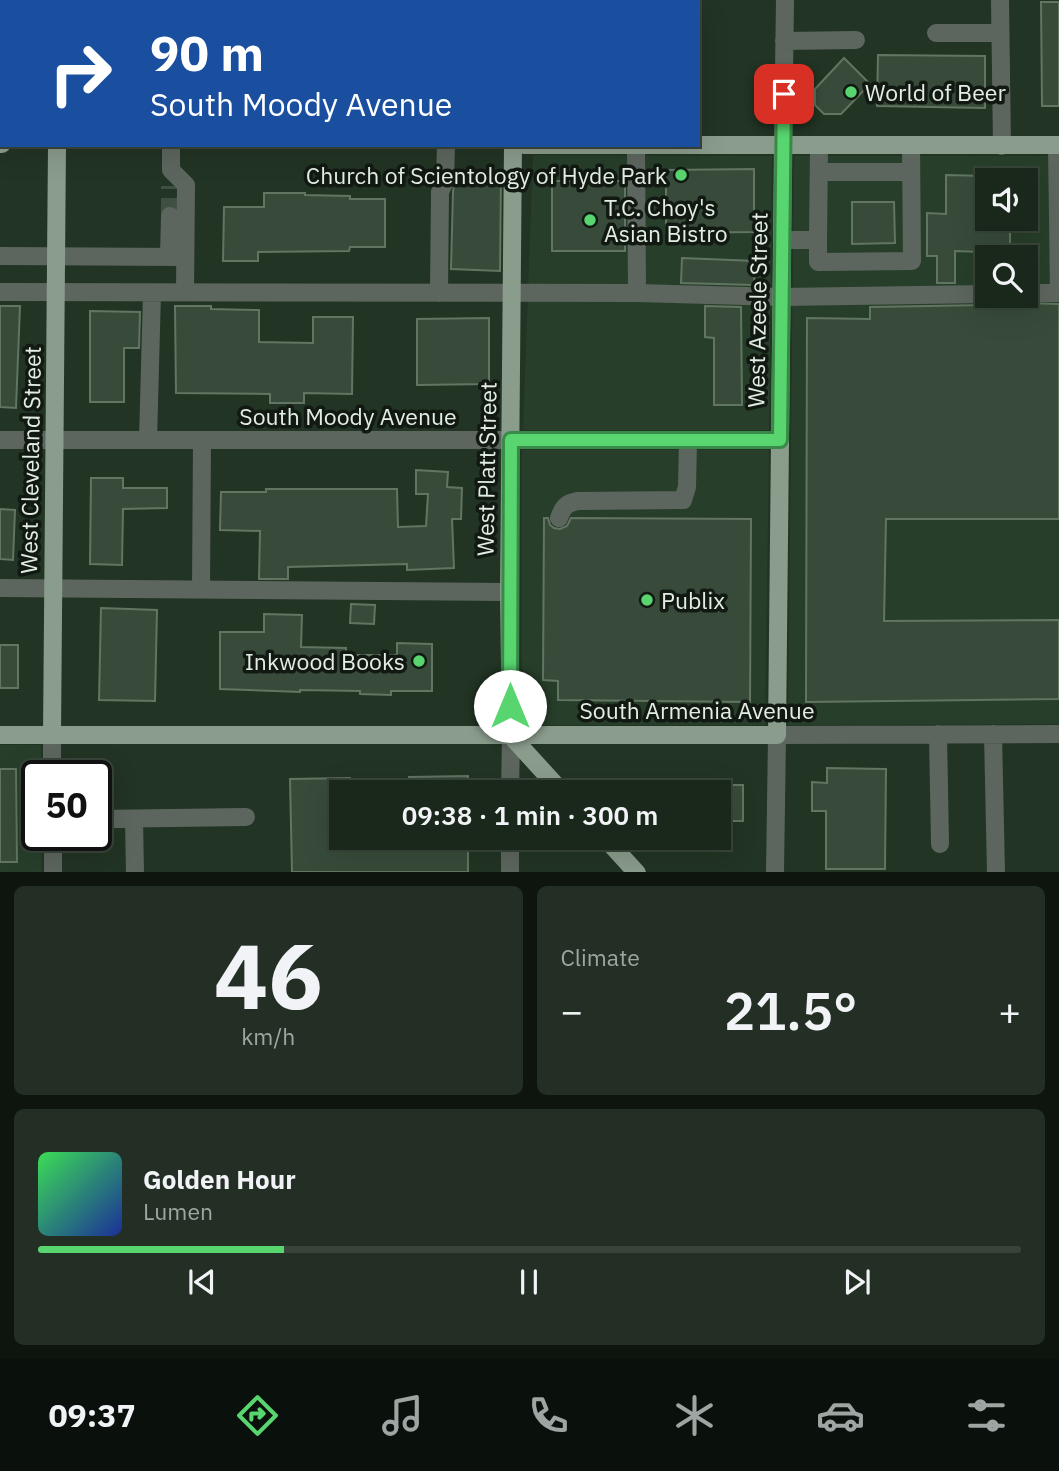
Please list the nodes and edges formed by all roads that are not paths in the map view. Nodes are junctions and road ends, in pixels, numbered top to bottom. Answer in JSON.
{"nodes":[{"id":1,"x":785,"y":0,"type":"edge"},
{"id":2,"x":1000,"y":0,"type":"edge"},
{"id":3,"x":936,"y":33,"type":"dead end"},
{"id":4,"x":1000,"y":33,"type":"junction"},
{"id":5,"x":856,"y":40,"type":"dead end"},
{"id":6,"x":784,"y":41,"type":"junction"},
{"id":7,"x":1058,"y":145,"type":"edge"},
{"id":8,"x":700,"y":146,"type":"edge"},
{"id":9,"x":783,"y":146,"type":"junction"},
{"id":10,"x":911,"y":146,"type":"junction"},
{"id":11,"x":1002,"y":146,"type":"junction"},
{"id":12,"x":58,"y":147,"type":"edge"},
{"id":13,"x":171,"y":147,"type":"edge"},
{"id":14,"x":446,"y":147,"type":"edge"},
{"id":15,"x":513,"y":147,"type":"edge"},
{"id":16,"x":639,"y":147,"type":"edge"},
{"id":17,"x":819,"y":147,"type":"junction"},
{"id":18,"x":819,"y":172,"type":"junction"},
{"id":19,"x":911,"y":172,"type":"junction"},
{"id":20,"x":170,"y":216,"type":"tunnel mouth"},
{"id":21,"x":782,"y":240,"type":"junction"},
{"id":22,"x":818,"y":240,"type":"junction"},
{"id":23,"x":57,"y":255,"type":"junction"},
{"id":24,"x":0,"y":256,"type":"edge"},
{"id":25,"x":177,"y":257,"type":"junction"},
{"id":26,"x":0,"y":292,"type":"edge"},
{"id":27,"x":185,"y":292,"type":"junction"},
{"id":28,"x":57,"y":293,"type":"junction"},
{"id":29,"x":152,"y":293,"type":"junction"},
{"id":30,"x":439,"y":293,"type":"junction"},
{"id":31,"x":513,"y":293,"type":"junction"},
{"id":32,"x":637,"y":293,"type":"junction"},
{"id":33,"x":1038,"y":293,"type":"edge"},
{"id":34,"x":975,"y":294,"type":"edge"},
{"id":35,"x":782,"y":297,"type":"junction"},
{"id":36,"x":0,"y":440,"type":"edge"},
{"id":37,"x":55,"y":440,"type":"junction"},
{"id":38,"x":148,"y":440,"type":"junction"},
{"id":39,"x":202,"y":440,"type":"junction"},
{"id":40,"x":511,"y":440,"type":"junction"},
{"id":41,"x":688,"y":440,"type":"junction"},
{"id":42,"x":780,"y":440,"type":"junction"},
{"id":43,"x":559,"y":518,"type":"dead end"},
{"id":44,"x":54,"y":587,"type":"junction"},
{"id":45,"x":0,"y":588,"type":"edge"},
{"id":46,"x":201,"y":589,"type":"junction"},
{"id":47,"x":509,"y":592,"type":"junction"},
{"id":48,"x":938,"y":734,"type":"junction"},
{"id":49,"x":993,"y":734,"type":"junction"},
{"id":50,"x":1059,"y":734,"type":"edge"},
{"id":51,"x":0,"y":735,"type":"edge"},
{"id":52,"x":52,"y":735,"type":"junction"},
{"id":53,"x":776,"y":735,"type":"junction"},
{"id":54,"x":511,"y":736,"type":"junction"},
{"id":55,"x":52,"y":760,"type":"edge"},
{"id":56,"x":510,"y":780,"type":"edge"},
{"id":57,"x":551,"y":780,"type":"edge"},
{"id":58,"x":246,"y":817,"type":"dead end"},
{"id":59,"x":112,"y":819,"type":"edge"},
{"id":60,"x":134,"y":819,"type":"junction"},
{"id":61,"x":940,"y":844,"type":"dead end"},
{"id":62,"x":510,"y":850,"type":"edge"},
{"id":63,"x":616,"y":850,"type":"edge"},
{"id":64,"x":53,"y":851,"type":"edge"},
{"id":65,"x":53,"y":872,"type":"edge"},
{"id":66,"x":135,"y":872,"type":"edge"},
{"id":67,"x":510,"y":872,"type":"edge"},
{"id":68,"x":636,"y":872,"type":"edge"},
{"id":69,"x":775,"y":872,"type":"edge"},
{"id":70,"x":996,"y":872,"type":"edge"}],
"edges":[{"from":1,"to":6,"type":"street","name":"West Azeele Street"},
{"from":2,"to":4,"type":"street"},
{"from":3,"to":4,"type":"street"},
{"from":4,"to":11,"type":"street"},
{"from":5,"to":6,"type":"street"},
{"from":6,"to":9,"type":"street","name":"West Azeele Street"},
{"from":7,"to":11,"type":"main road"},
{"from":7,"to":33,"type":"street"},
{"from":8,"to":9,"type":"main road"},
{"from":9,"to":17,"type":"main road"},
{"from":9,"to":21,"type":"main road","name":"West Azeele Street"},
{"from":10,"to":11,"type":"main road"},
{"from":10,"to":17,"type":"main road"},
{"from":10,"to":19,"type":"street"},
{"from":12,"to":23,"type":"main road","name":"West Cleveland Street"},
{"from":13,"to":25,"type":"street"},
{"from":14,"to":30,"type":"street"},
{"from":15,"to":31,"type":"main road","name":"West Platt Street"},
{"from":16,"to":32,"type":"street"},
{"from":17,"to":18,"type":"street"},
{"from":18,"to":19,"type":"street"},
{"from":18,"to":22,"type":"street"},
{"from":19,"to":22,"type":"street"},
{"from":20,"to":25,"type":"street"},
{"from":21,"to":22,"type":"street"},
{"from":21,"to":35,"type":"main road","name":"West Azeele Street"},
{"from":23,"to":24,"type":"street"},
{"from":23,"to":25,"type":"street"},
{"from":23,"to":28,"type":"main road","name":"West Cleveland Street"},
{"from":25,"to":27,"type":"street"},
{"from":26,"to":28,"type":"street"},
{"from":27,"to":29,"type":"street"},
{"from":27,"to":30,"type":"street"},
{"from":28,"to":29,"type":"street"},
{"from":28,"to":37,"type":"main road","name":"West Cleveland Street"},
{"from":29,"to":38,"type":"street"},
{"from":30,"to":31,"type":"street"},
{"from":31,"to":32,"type":"street"},
{"from":31,"to":40,"type":"main road","name":"West Platt Street"},
{"from":32,"to":35,"type":"street"},
{"from":34,"to":35,"type":"street"},
{"from":35,"to":42,"type":"main road","name":"West Azeele Street"},
{"from":36,"to":37,"type":"street","name":"South Moody Avenue"},
{"from":37,"to":38,"type":"street","name":"South Moody Avenue"},
{"from":37,"to":44,"type":"main road","name":"West Cleveland Street"},
{"from":38,"to":39,"type":"street","name":"South Moody Avenue"},
{"from":39,"to":40,"type":"street","name":"South Moody Avenue"},
{"from":39,"to":46,"type":"street"},
{"from":40,"to":41,"type":"street","name":"South Moody Avenue"},
{"from":40,"to":47,"type":"main road","name":"West Platt Street"},
{"from":41,"to":42,"type":"street","name":"South Moody Avenue"},
{"from":41,"to":43,"type":"street"},
{"from":42,"to":53,"type":"main road","name":"West Azeele Street"},
{"from":44,"to":45,"type":"street"},
{"from":44,"to":46,"type":"street"},
{"from":44,"to":52,"type":"main road","name":"West Cleveland Street"},
{"from":46,"to":47,"type":"street"},
{"from":47,"to":54,"type":"main road","name":"West Platt Street"},
{"from":48,"to":49,"type":"street","name":"South Armenia Avenue"},
{"from":48,"to":53,"type":"street","name":"South Armenia Avenue"},
{"from":48,"to":61,"type":"street"},
{"from":49,"to":50,"type":"street","name":"South Armenia Avenue"},
{"from":49,"to":70,"type":"street"},
{"from":51,"to":52,"type":"main road","name":"South Armenia Avenue"},
{"from":52,"to":54,"type":"main road","name":"South Armenia Avenue"},
{"from":52,"to":55,"type":"street","name":"West Cleveland Street"},
{"from":53,"to":54,"type":"main road","name":"South Armenia Avenue"},
{"from":53,"to":69,"type":"street","name":"West Azeele Street"},
{"from":54,"to":56,"type":"street","name":"West Platt Street"},
{"from":54,"to":57,"type":"main road"},
{"from":58,"to":60,"type":"street"},
{"from":59,"to":60,"type":"street"},
{"from":60,"to":66,"type":"street"},
{"from":62,"to":67,"type":"street"},
{"from":63,"to":68,"type":"main road"},
{"from":64,"to":65,"type":"street"}]}
